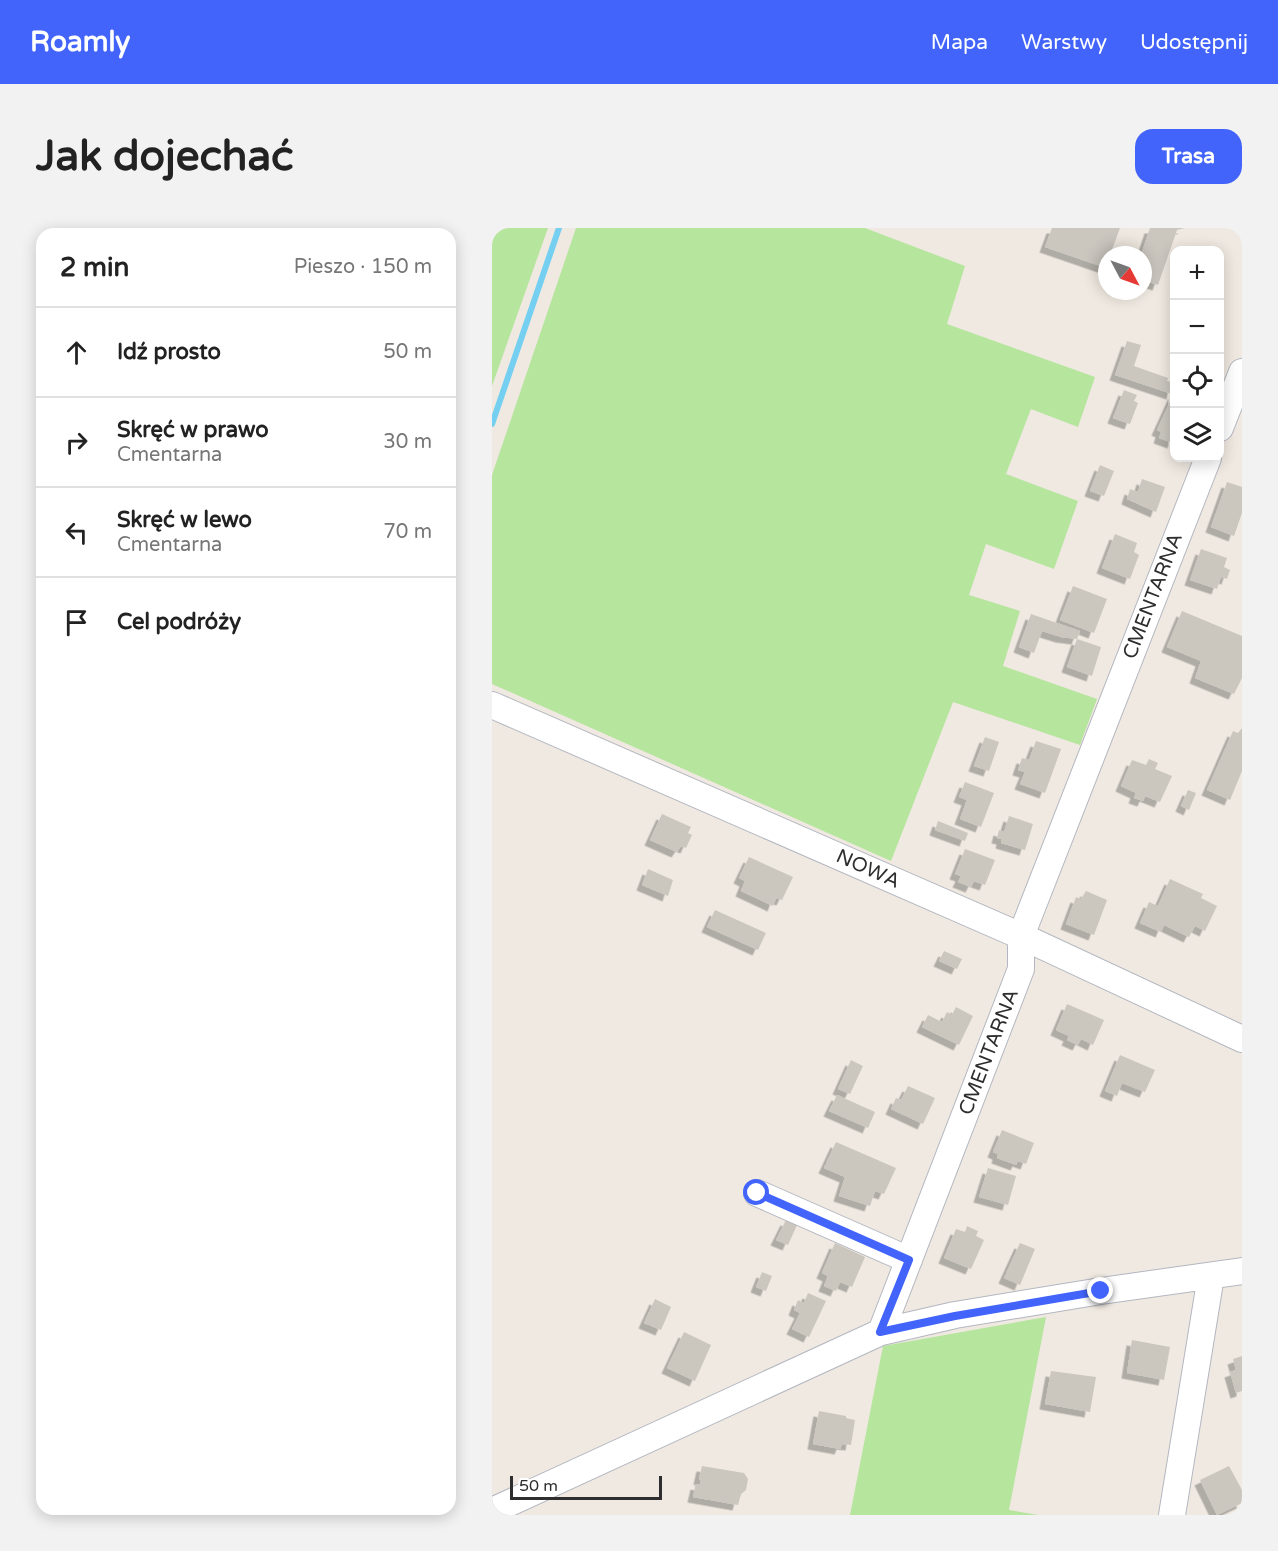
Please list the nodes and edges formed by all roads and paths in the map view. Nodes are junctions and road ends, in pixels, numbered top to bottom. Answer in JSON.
{"nodes":[{"id":1,"x":1242,"y":372,"type":"edge"},
{"id":2,"x":1224,"y":418,"type":"edge"},
{"id":3,"x":1206,"y":462,"type":"edge"},
{"id":4,"x":492,"y":705,"type":"edge"},
{"id":5,"x":1021,"y":936,"type":"junction"},
{"id":6,"x":1242,"y":1039,"type":"edge"},
{"id":7,"x":757,"y":1193,"type":"dead end"},
{"id":8,"x":909,"y":1260,"type":"junction"},
{"id":9,"x":1242,"y":1271,"type":"edge"},
{"id":10,"x":1210,"y":1276,"type":"junction"},
{"id":11,"x":880,"y":1332,"type":"junction"},
{"id":12,"x":492,"y":1511,"type":"edge"},
{"id":13,"x":1172,"y":1515,"type":"edge"}],
"edges":[{"from":1,"to":2,"type":"street"},
{"from":3,"to":5,"type":"street","name":"CMENTARNA"},
{"from":4,"to":5,"type":"street","name":"NOWA"},
{"from":5,"to":6,"type":"street","name":"NOWA"},
{"from":5,"to":8,"type":"street","name":"CMENTARNA"},
{"from":7,"to":8,"type":"street"},
{"from":8,"to":11,"type":"street","name":"CMENTARNA"},
{"from":9,"to":10,"type":"street"},
{"from":10,"to":11,"type":"street"},
{"from":10,"to":13,"type":"street"},
{"from":11,"to":12,"type":"street"}]}
